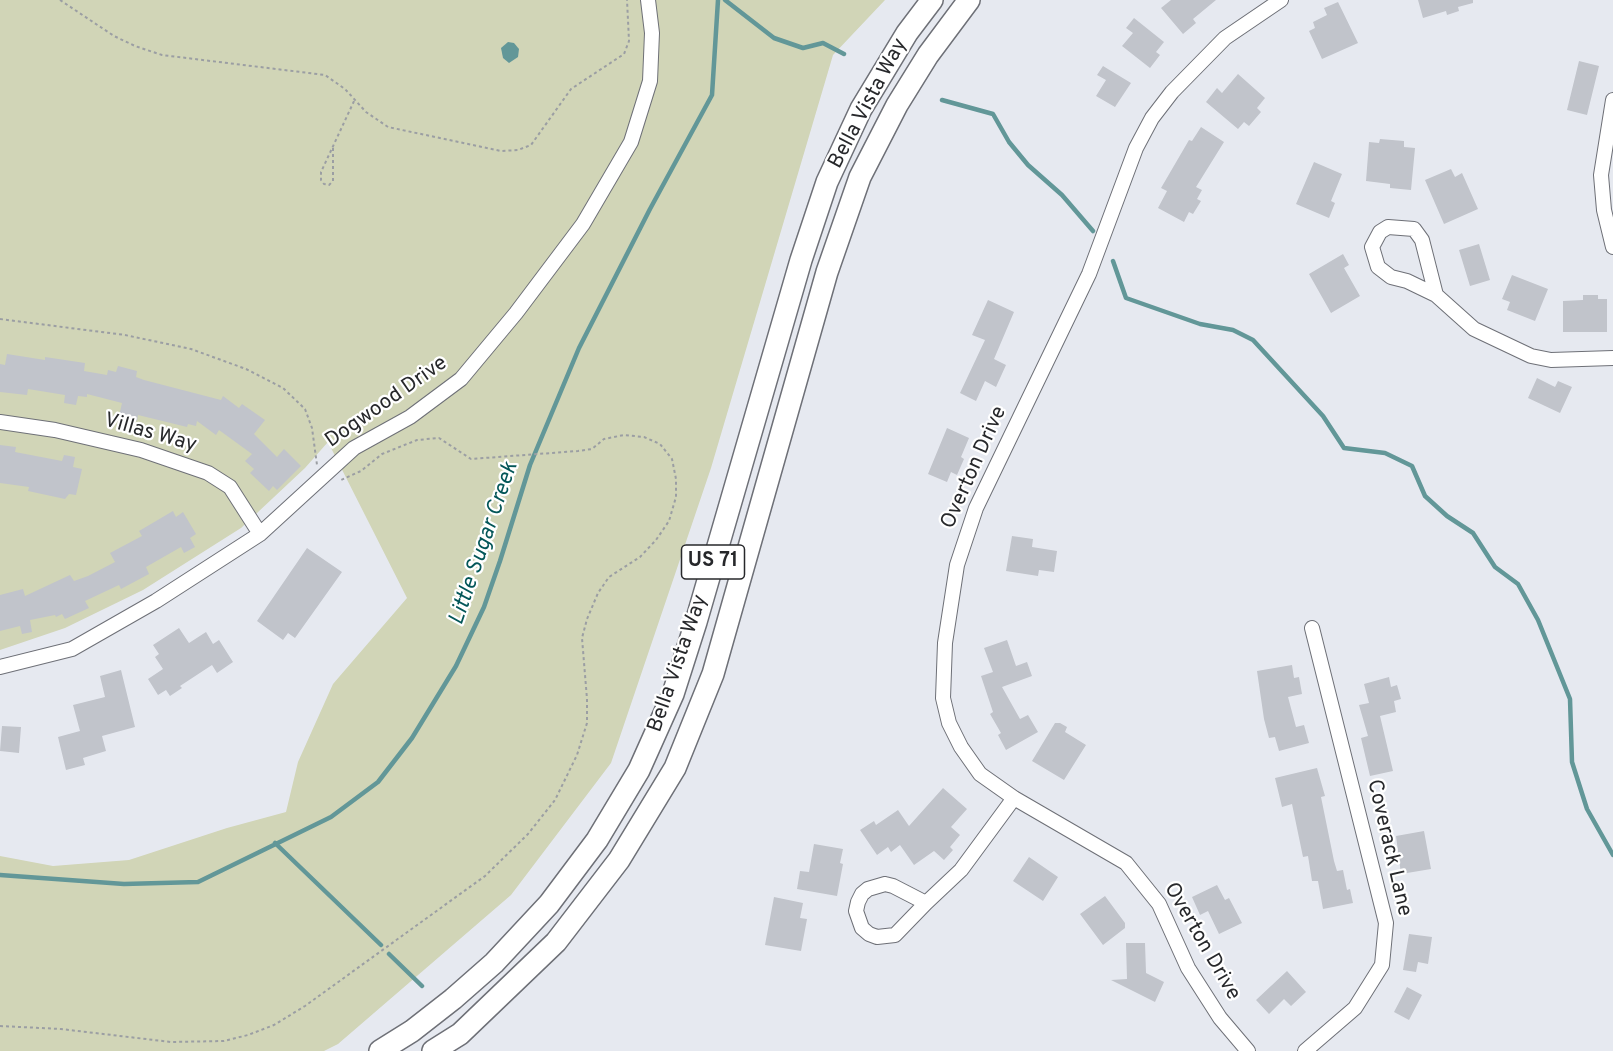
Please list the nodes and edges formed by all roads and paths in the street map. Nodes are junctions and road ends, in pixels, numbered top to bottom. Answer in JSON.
{"nodes":[{"id":1,"x":60,"y":0,"type":"edge"},
{"id":2,"x":627,"y":0,"type":"edge"},
{"id":3,"x":648,"y":0,"type":"edge"},
{"id":4,"x":932,"y":0,"type":"edge"},
{"id":5,"x":969,"y":0,"type":"edge"},
{"id":6,"x":1281,"y":0,"type":"edge"},
{"id":7,"x":355,"y":99,"type":"junction"},
{"id":8,"x":1613,"y":100,"type":"edge"},
{"id":9,"x":333,"y":148,"type":"junction"},
{"id":10,"x":1613,"y":247,"type":"edge"},
{"id":11,"x":1436,"y":295,"type":"junction"},
{"id":12,"x":0,"y":319,"type":"edge"},
{"id":13,"x":1613,"y":358,"type":"edge"},
{"id":14,"x":0,"y":422,"type":"edge"},
{"id":15,"x":320,"y":478,"type":"junction"},
{"id":16,"x":260,"y":534,"type":"junction"},
{"id":17,"x":1312,"y":628,"type":"dead end"},
{"id":18,"x":0,"y":667,"type":"edge"},
{"id":19,"x":1014,"y":798,"type":"junction"},
{"id":20,"x":926,"y":903,"type":"junction"},
{"id":21,"x":0,"y":1026,"type":"edge"},
{"id":22,"x":460,"y":1034,"type":"junction"},
{"id":23,"x":380,"y":1051,"type":"edge"},
{"id":24,"x":433,"y":1051,"type":"edge"},
{"id":25,"x":442,"y":1051,"type":"edge"},
{"id":26,"x":1248,"y":1051,"type":"edge"},
{"id":27,"x":1305,"y":1051,"type":"edge"}],
"edges":[{"from":1,"to":7,"type":"path"},
{"from":2,"to":7,"type":"path"},
{"from":3,"to":15,"type":"street","name":"Dogwood Drive"},
{"from":4,"to":23,"type":"main road","name":"Bella Vista Way","number":"US 71"},
{"from":5,"to":22,"type":"main road","name":"Bella Vista Way","number":"US 71"},
{"from":6,"to":19,"type":"street","name":"Overton Drive"},
{"from":7,"to":9,"type":"path"},
{"from":8,"to":10,"type":"street"},
{"from":9,"to":9,"type":"path"},
{"from":11,"to":11,"type":"street"},
{"from":11,"to":13,"type":"street"},
{"from":12,"to":15,"type":"path"},
{"from":14,"to":16,"type":"street","name":"Villas Way"},
{"from":15,"to":16,"type":"street","name":"Dogwood Drive"},
{"from":15,"to":21,"type":"path"},
{"from":16,"to":18,"type":"street","name":"Dogwood Drive"},
{"from":17,"to":27,"type":"street","name":"Coverack Lane"},
{"from":19,"to":20,"type":"street"},
{"from":19,"to":26,"type":"street","name":"Overton Drive"},
{"from":20,"to":20,"type":"street"},
{"from":22,"to":24,"type":"main road","name":"Bella Vista Way","number":"US 71"},
{"from":22,"to":25,"type":"main road"}]}
